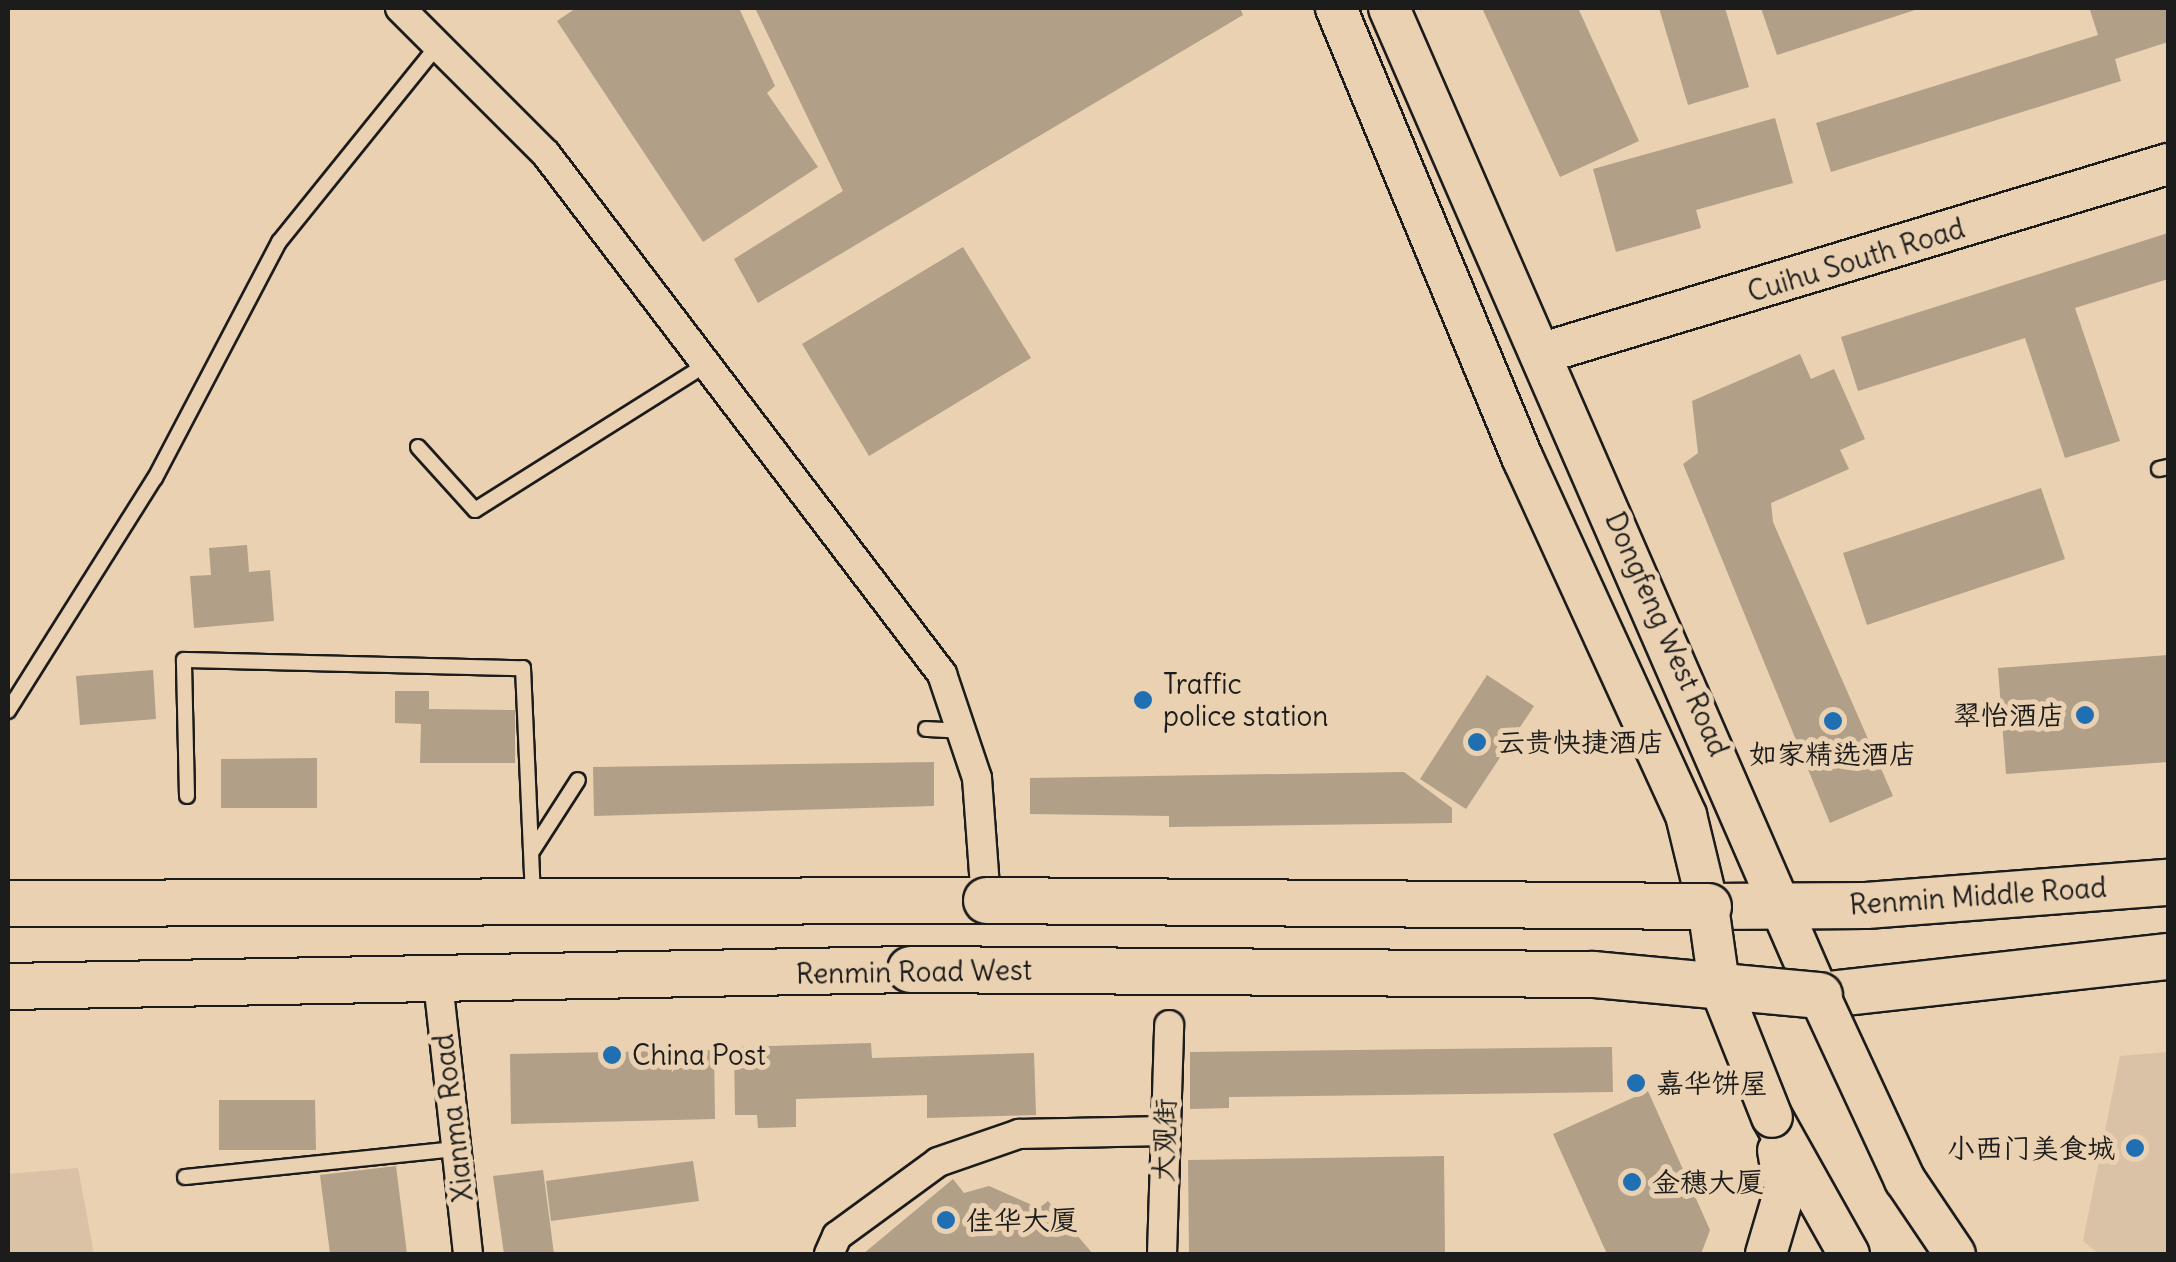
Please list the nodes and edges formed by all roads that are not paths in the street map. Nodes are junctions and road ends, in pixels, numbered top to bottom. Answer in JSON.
{"nodes":[{"id":1,"x":400,"y":8,"type":"edge"},
{"id":2,"x":1336,"y":8,"type":"edge"},
{"id":3,"x":1389,"y":8,"type":"edge"},
{"id":4,"x":437,"y":46,"type":"junction"},
{"id":5,"x":2168,"y":164,"type":"edge"},
{"id":6,"x":1543,"y":353,"type":"junction"},
{"id":7,"x":710,"y":362,"type":"junction"},
{"id":8,"x":418,"y":447,"type":"dead end"},
{"id":9,"x":8,"y":711,"type":"edge"},
{"id":10,"x":926,"y":729,"type":"dead end"},
{"id":11,"x":968,"y":731,"type":"junction"},
{"id":12,"x":578,"y":780,"type":"dead end"},
{"id":13,"x":187,"y":796,"type":"dead end"},
{"id":14,"x":532,"y":850,"type":"junction"},
{"id":15,"x":2168,"y":882,"type":"edge"},
{"id":16,"x":533,"y":896,"type":"junction"},
{"id":17,"x":986,"y":900,"type":"junction"},
{"id":18,"x":8,"y":903,"type":"edge"},
{"id":19,"x":1708,"y":906,"type":"junction"},
{"id":20,"x":1787,"y":909,"type":"junction"},
{"id":21,"x":2168,"y":956,"type":"edge"},
{"id":22,"x":438,"y":982,"type":"junction"},
{"id":23,"x":1720,"y":984,"type":"junction"},
{"id":24,"x":8,"y":986,"type":"edge"},
{"id":25,"x":1820,"y":995,"type":"junction"},
{"id":26,"x":1169,"y":1025,"type":"dead end"},
{"id":27,"x":1772,"y":1117,"type":"junction"},
{"id":28,"x":1164,"y":1131,"type":"junction"},
{"id":29,"x":456,"y":1149,"type":"junction"},
{"id":30,"x":185,"y":1176,"type":"dead end"},
{"id":31,"x":468,"y":1254,"type":"edge"},
{"id":32,"x":830,"y":1254,"type":"edge"},
{"id":33,"x":1162,"y":1254,"type":"edge"},
{"id":34,"x":1766,"y":1254,"type":"edge"},
{"id":35,"x":1848,"y":1254,"type":"edge"},
{"id":36,"x":1956,"y":1254,"type":"edge"}],
"edges":[{"from":1,"to":4,"type":"street"},
{"from":2,"to":19,"type":"main road","name":"Dongfeng West Road"},
{"from":3,"to":6,"type":"main road","name":"Dongfeng West Road"},
{"from":4,"to":7,"type":"street"},
{"from":4,"to":9,"type":"lane"},
{"from":5,"to":6,"type":"main road","name":"Cuihu South Road"},
{"from":6,"to":20,"type":"main road","name":"Dongfeng West Road"},
{"from":7,"to":8,"type":"lane"},
{"from":7,"to":11,"type":"street"},
{"from":10,"to":11,"type":"lane"},
{"from":11,"to":17,"type":"street"},
{"from":12,"to":14,"type":"lane"},
{"from":13,"to":14,"type":"lane"},
{"from":14,"to":16,"type":"lane"},
{"from":15,"to":20,"type":"main road","name":"Renmin Middle Road"},
{"from":16,"to":17,"type":"main road"},
{"from":16,"to":18,"type":"main road"},
{"from":17,"to":19,"type":"main road","bridge":true},
{"from":19,"to":20,"type":"main road"},
{"from":19,"to":23,"type":"main road","name":"Dongfeng West Road","bridge":true},
{"from":20,"to":25,"type":"main road","name":"Dongfeng West Road"},
{"from":21,"to":25,"type":"main road"},
{"from":22,"to":23,"type":"main road","name":"Renmin Road West","bridge":true},
{"from":22,"to":24,"type":"main road","name":"Renmin Road West"},
{"from":22,"to":29,"type":"street","name":"Xianma Road"},
{"from":23,"to":25,"type":"main road","name":"Renmin Road West","bridge":true},
{"from":23,"to":27,"type":"main road","name":"Dongfeng West Road","bridge":true},
{"from":25,"to":36,"type":"main road","name":"Dongfeng West Road","bridge":true},
{"from":26,"to":28,"type":"street","name":"大观街"},
{"from":27,"to":34,"type":"main road"},
{"from":27,"to":35,"type":"main road","name":"Dongfeng West Road"},
{"from":28,"to":32,"type":"street"},
{"from":28,"to":33,"type":"street","name":"大观街"},
{"from":29,"to":30,"type":"lane"},
{"from":29,"to":31,"type":"street","name":"Xianma Road"}]}
